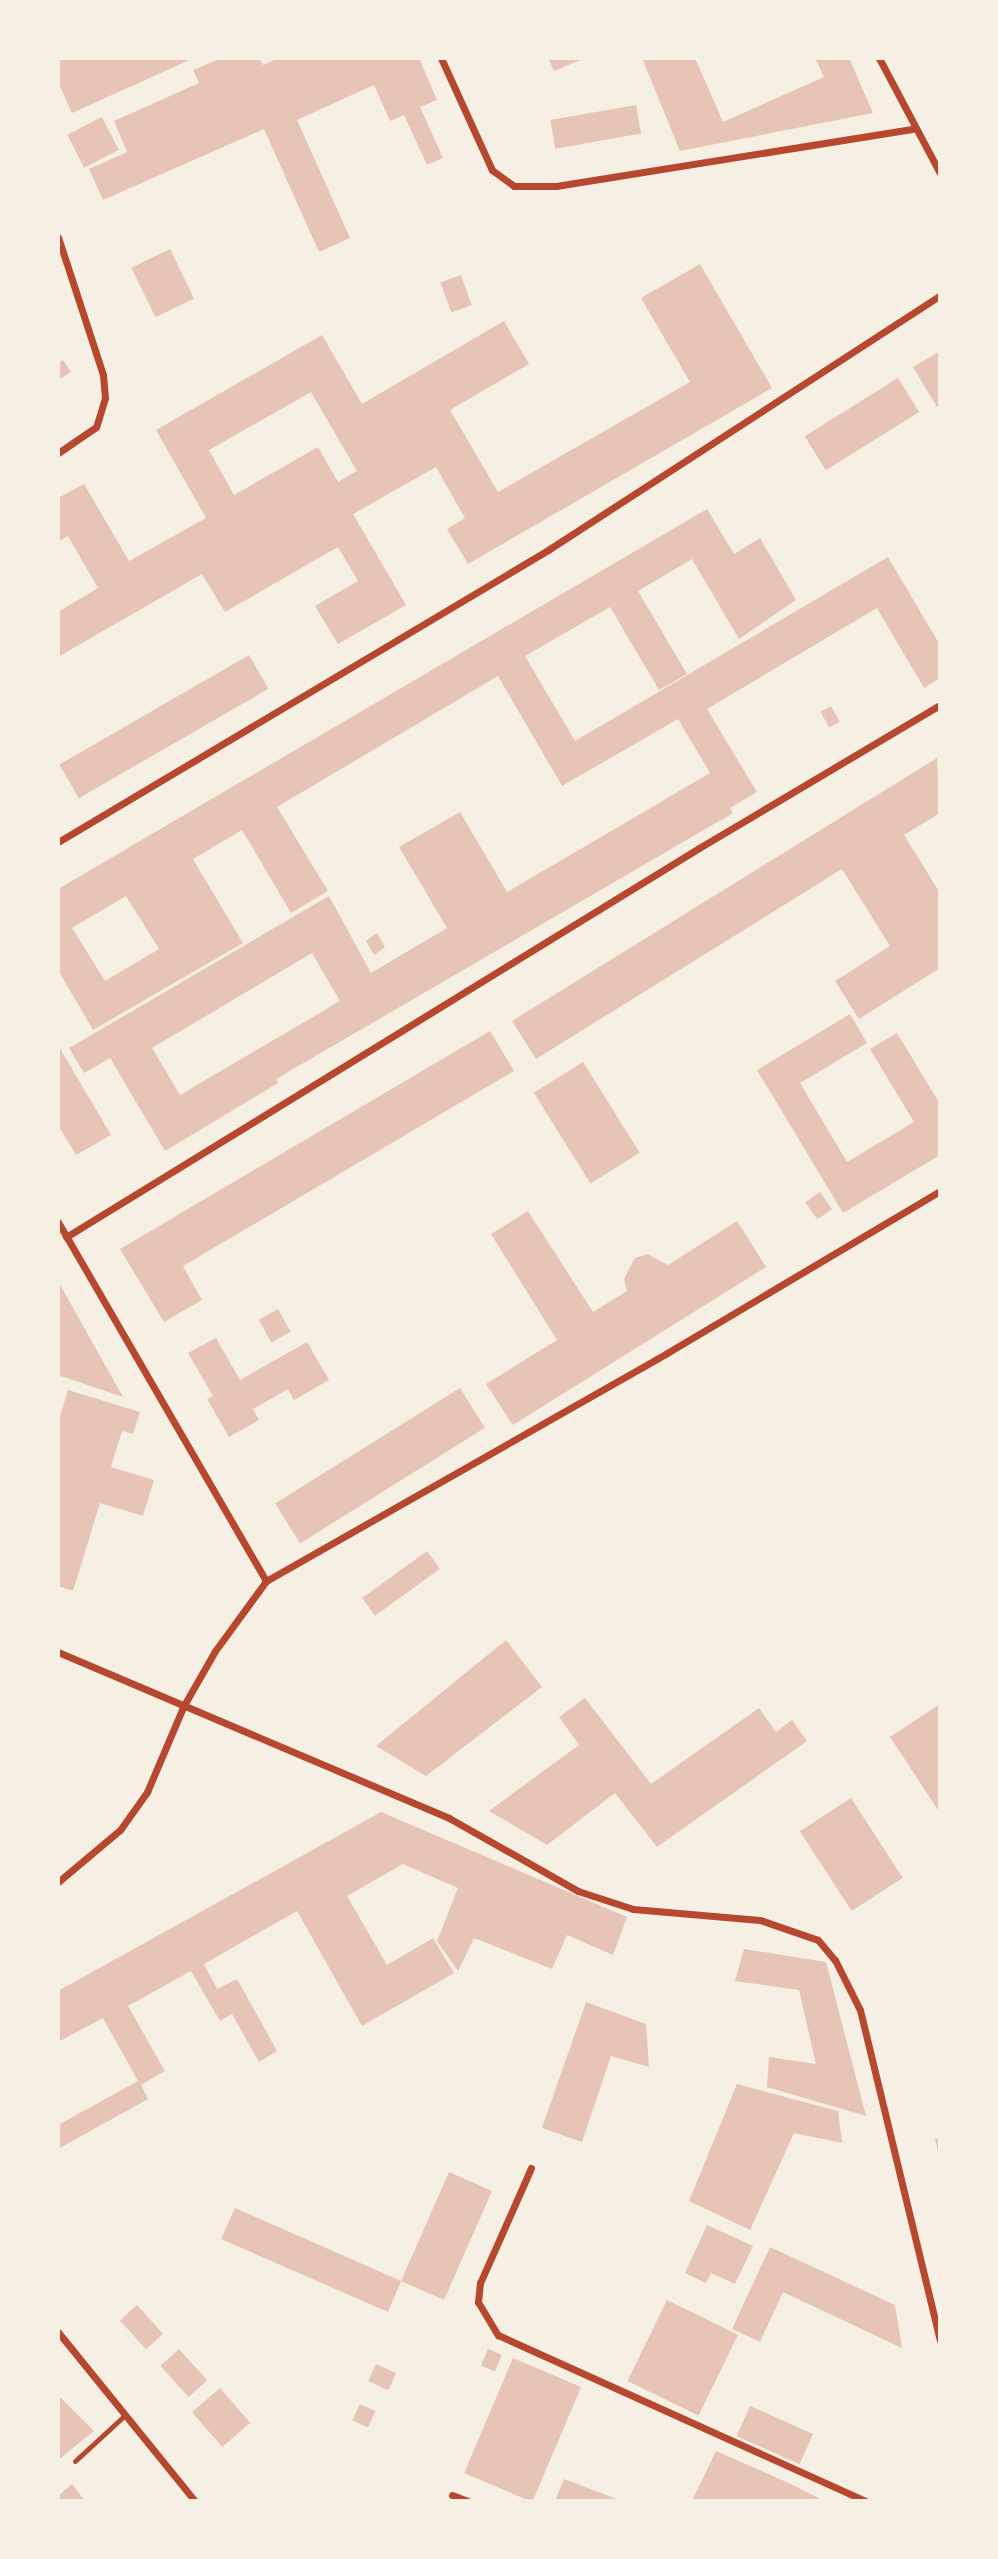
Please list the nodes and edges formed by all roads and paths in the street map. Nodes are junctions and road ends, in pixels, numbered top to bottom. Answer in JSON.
{"nodes":[{"id":1,"x":441,"y":58,"type":"edge"},
{"id":2,"x":879,"y":58,"type":"edge"},
{"id":3,"x":914,"y":129,"type":"junction"},
{"id":4,"x":940,"y":173,"type":"edge"},
{"id":5,"x":58,"y":237,"type":"edge"},
{"id":6,"x":940,"y":295,"type":"edge"},
{"id":7,"x":58,"y":453,"type":"edge"},
{"id":8,"x":940,"y":705,"type":"edge"},
{"id":9,"x":58,"y":842,"type":"edge"},
{"id":10,"x":940,"y":1191,"type":"edge"},
{"id":11,"x":58,"y":1222,"type":"edge"},
{"id":12,"x":66,"y":1237,"type":"junction"},
{"id":13,"x":266,"y":1581,"type":"junction"},
{"id":14,"x":58,"y":1652,"type":"edge"},
{"id":15,"x":183,"y":1707,"type":"junction"},
{"id":16,"x":58,"y":1882,"type":"edge"},
{"id":17,"x":531,"y":2168,"type":"dead end"},
{"id":18,"x":58,"y":2332,"type":"edge"},
{"id":19,"x":940,"y":2340,"type":"edge"},
{"id":20,"x":125,"y":2415,"type":"junction"},
{"id":21,"x":75,"y":2461,"type":"dead end"},
{"id":22,"x":452,"y":2495,"type":"dead end"},
{"id":23,"x":195,"y":2501,"type":"edge"},
{"id":24,"x":468,"y":2501,"type":"edge"},
{"id":25,"x":864,"y":2501,"type":"edge"}],
"edges":[{"from":1,"to":3,"type":"street"},
{"from":2,"to":3,"type":"street"},
{"from":3,"to":4,"type":"street"},
{"from":5,"to":7,"type":"street"},
{"from":6,"to":9,"type":"street"},
{"from":8,"to":12,"type":"street"},
{"from":10,"to":13,"type":"street"},
{"from":11,"to":12,"type":"street"},
{"from":12,"to":13,"type":"street"},
{"from":13,"to":15,"type":"street"},
{"from":14,"to":15,"type":"street"},
{"from":15,"to":16,"type":"street"},
{"from":15,"to":19,"type":"street"},
{"from":17,"to":25,"type":"street"},
{"from":18,"to":20,"type":"street"},
{"from":20,"to":21,"type":"lane"},
{"from":20,"to":23,"type":"street"},
{"from":22,"to":24,"type":"street"}]}
